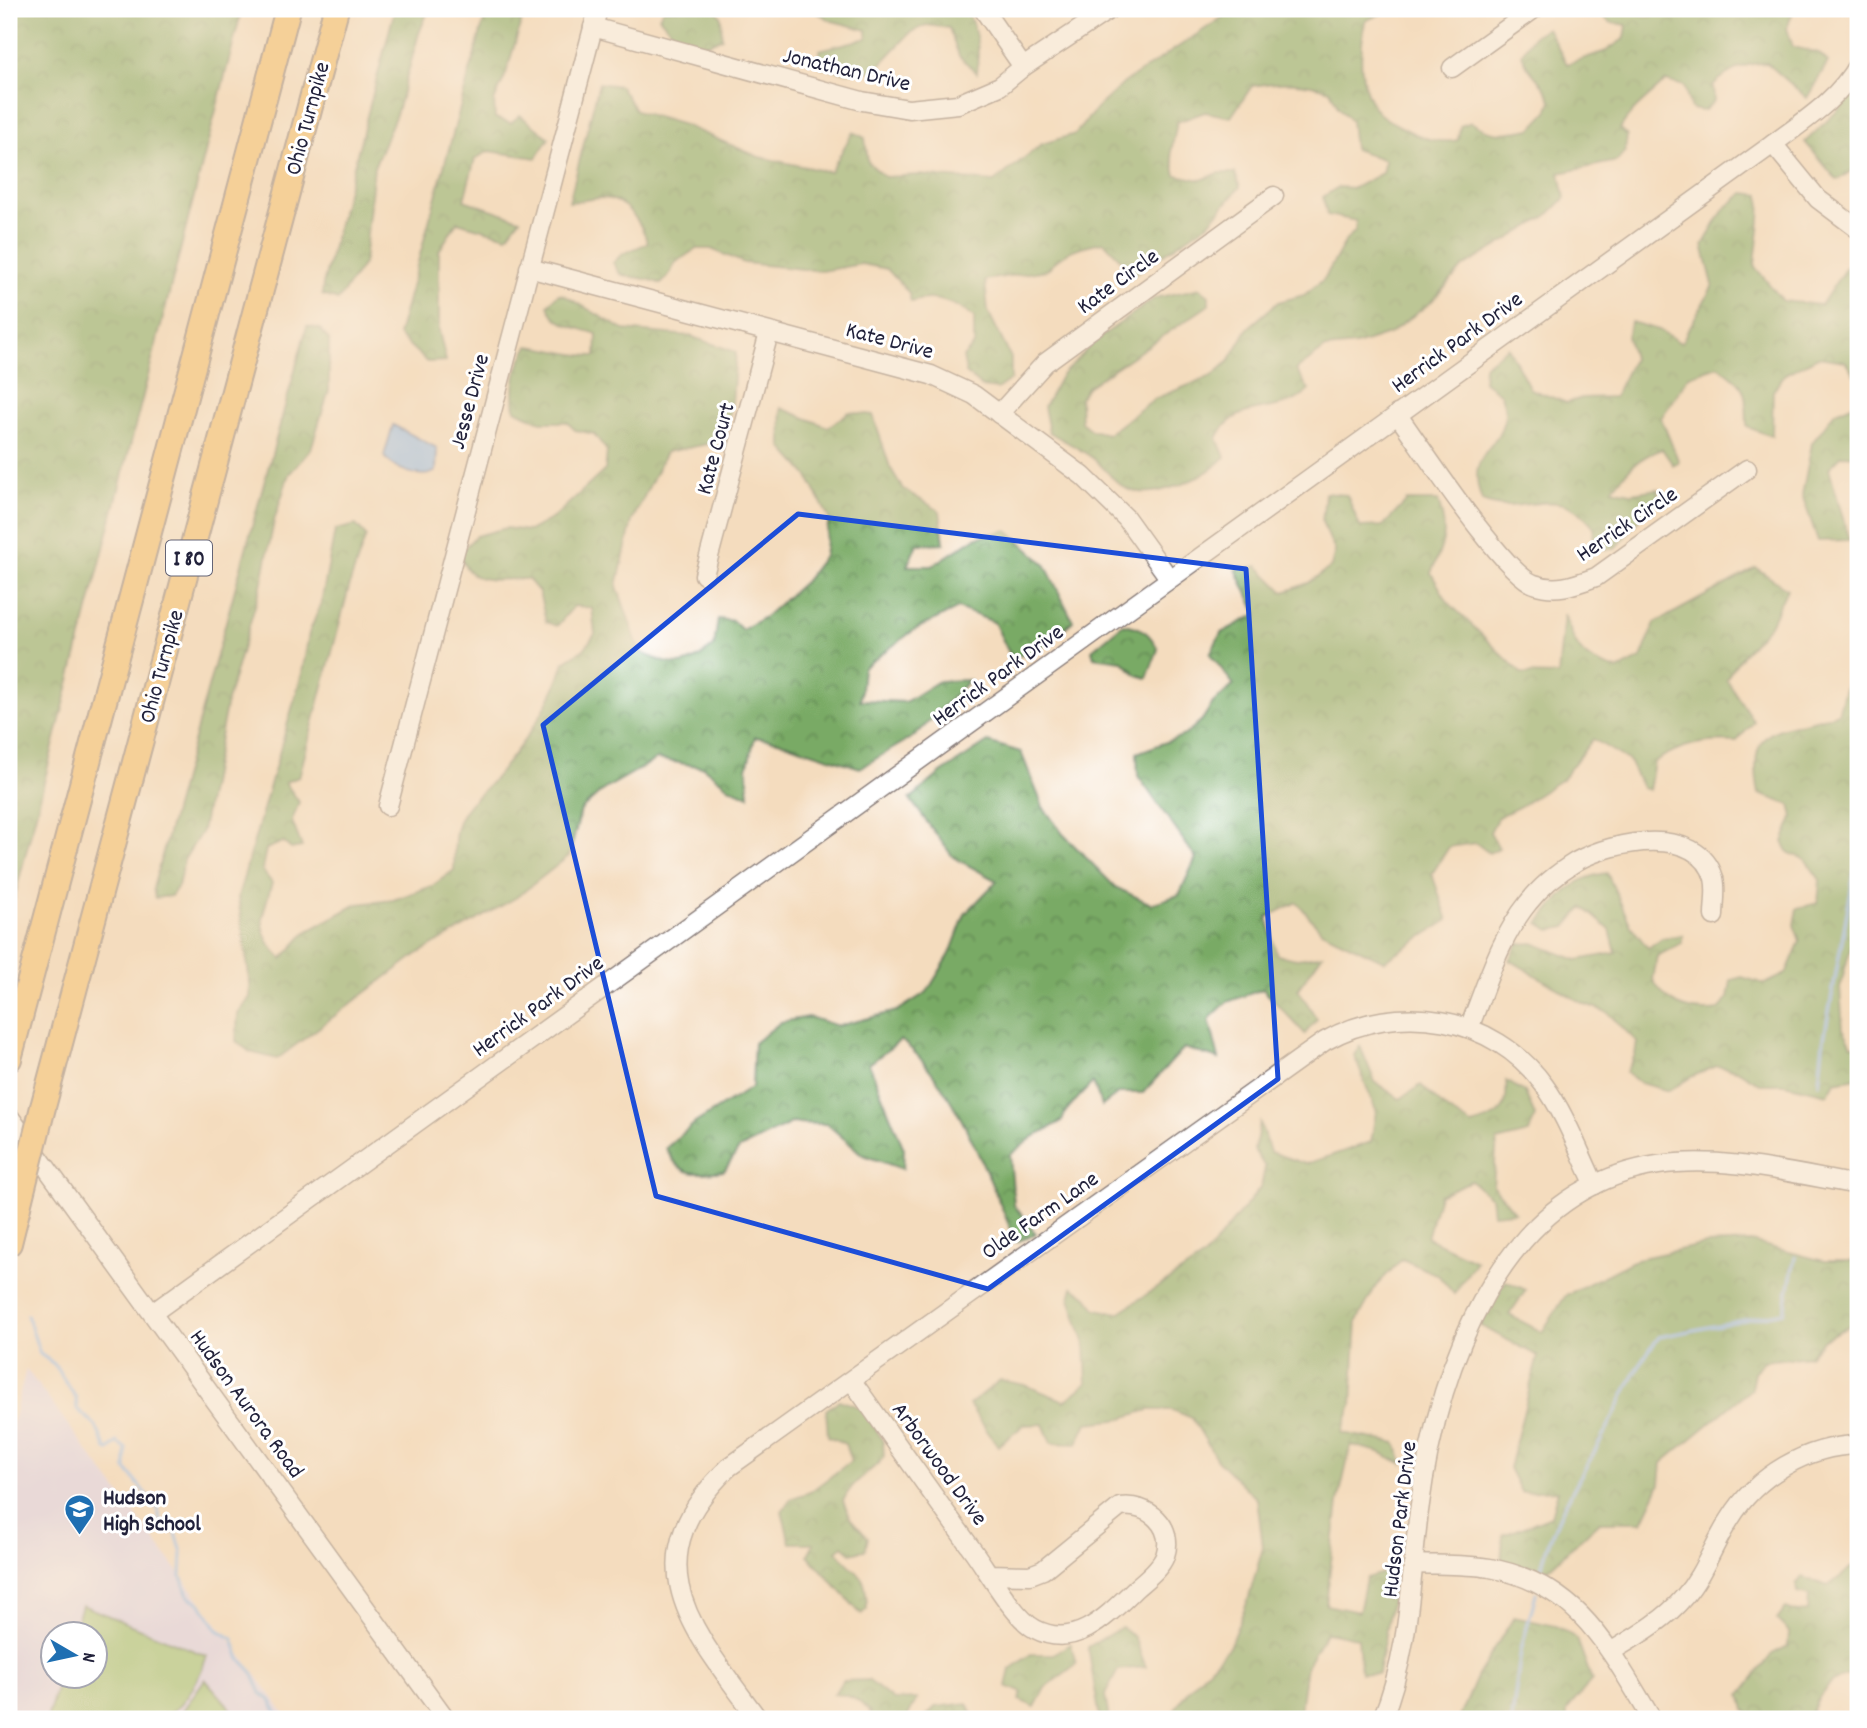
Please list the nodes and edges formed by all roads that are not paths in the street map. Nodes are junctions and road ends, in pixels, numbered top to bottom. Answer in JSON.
{"nodes":[{"id":1,"x":288,"y":9,"type":"edge"},
{"id":2,"x":336,"y":9,"type":"edge"},
{"id":3,"x":598,"y":9,"type":"edge"},
{"id":4,"x":983,"y":9,"type":"edge"},
{"id":5,"x":1110,"y":9,"type":"edge"},
{"id":6,"x":1534,"y":9,"type":"edge"},
{"id":7,"x":593,"y":27,"type":"junction"},
{"id":8,"x":1858,"y":64,"type":"edge"},
{"id":9,"x":1023,"y":67,"type":"junction"},
{"id":10,"x":1452,"y":68,"type":"dead end"},
{"id":11,"x":1773,"y":144,"type":"junction"},
{"id":12,"x":1274,"y":196,"type":"dead end"},
{"id":13,"x":1858,"y":229,"type":"edge"},
{"id":14,"x":529,"y":268,"type":"junction"},
{"id":15,"x":769,"y":333,"type":"junction"},
{"id":16,"x":999,"y":414,"type":"junction"},
{"id":17,"x":1396,"y":414,"type":"junction"},
{"id":18,"x":1747,"y":469,"type":"dead end"},
{"id":19,"x":705,"y":575,"type":"dead end"},
{"id":20,"x":1169,"y":578,"type":"junction"},
{"id":21,"x":388,"y":806,"type":"dead end"},
{"id":22,"x":1714,"y":916,"type":"dead end"},
{"id":23,"x":1469,"y":1028,"type":"junction"},
{"id":24,"x":9,"y":1058,"type":"edge"},
{"id":25,"x":9,"y":1116,"type":"edge"},
{"id":26,"x":1595,"y":1185,"type":"junction"},
{"id":27,"x":1858,"y":1185,"type":"edge"},
{"id":28,"x":9,"y":1243,"type":"edge"},
{"id":29,"x":154,"y":1312,"type":"junction"},
{"id":30,"x":852,"y":1381,"type":"junction"},
{"id":31,"x":1858,"y":1445,"type":"edge"},
{"id":32,"x":1415,"y":1564,"type":"junction"},
{"id":33,"x":990,"y":1574,"type":"junction"},
{"id":34,"x":1612,"y":1651,"type":"junction"},
{"id":35,"x":446,"y":1719,"type":"edge"},
{"id":36,"x":758,"y":1719,"type":"edge"},
{"id":37,"x":1382,"y":1719,"type":"edge"},
{"id":38,"x":1651,"y":1719,"type":"edge"}],
"edges":[{"from":1,"to":24,"type":"highway","name":"Ohio Turnpike","number":"I 80"},
{"from":2,"to":28,"type":"highway","name":"Ohio Turnpike","number":"I 80","bridge":true},
{"from":3,"to":7,"type":"street","name":"Jesse Drive"},
{"from":4,"to":9,"type":"street"},
{"from":5,"to":9,"type":"street","name":"Jonathan Drive"},
{"from":6,"to":10,"type":"street"},
{"from":7,"to":9,"type":"street","name":"Jonathan Drive"},
{"from":7,"to":14,"type":"street","name":"Jesse Drive"},
{"from":8,"to":11,"type":"street","name":"Herrick Park Drive"},
{"from":11,"to":13,"type":"street"},
{"from":11,"to":17,"type":"street","name":"Herrick Park Drive"},
{"from":12,"to":16,"type":"street","name":"Kate Circle"},
{"from":14,"to":15,"type":"street","name":"Kate Drive"},
{"from":14,"to":21,"type":"street","name":"Jesse Drive"},
{"from":15,"to":16,"type":"street","name":"Kate Drive"},
{"from":15,"to":19,"type":"street","name":"Kate Court"},
{"from":16,"to":20,"type":"street","name":"Kate Drive"},
{"from":17,"to":18,"type":"street","name":"Herrick Circle"},
{"from":17,"to":20,"type":"street","name":"Herrick Park Drive"},
{"from":20,"to":29,"type":"street","name":"Herrick Park Drive"},
{"from":22,"to":23,"type":"street"},
{"from":23,"to":26,"type":"street","name":"Olde Farm Lane"},
{"from":23,"to":30,"type":"street","name":"Olde Farm Lane"},
{"from":25,"to":29,"type":"street","name":"Hudson Aurora Road"},
{"from":26,"to":27,"type":"street","name":"Hudson Park Drive"},
{"from":26,"to":32,"type":"street","name":"Hudson Park Drive"},
{"from":29,"to":35,"type":"street","name":"Hudson Aurora Road"},
{"from":30,"to":33,"type":"street","name":"Arborwood Drive"},
{"from":30,"to":36,"type":"street","name":"Olde Farm Lane"},
{"from":31,"to":34,"type":"street"},
{"from":32,"to":34,"type":"street"},
{"from":32,"to":37,"type":"street","name":"Hudson Park Drive"},
{"from":33,"to":33,"type":"street","name":"Arborwood Drive"},
{"from":34,"to":38,"type":"street"}]}
